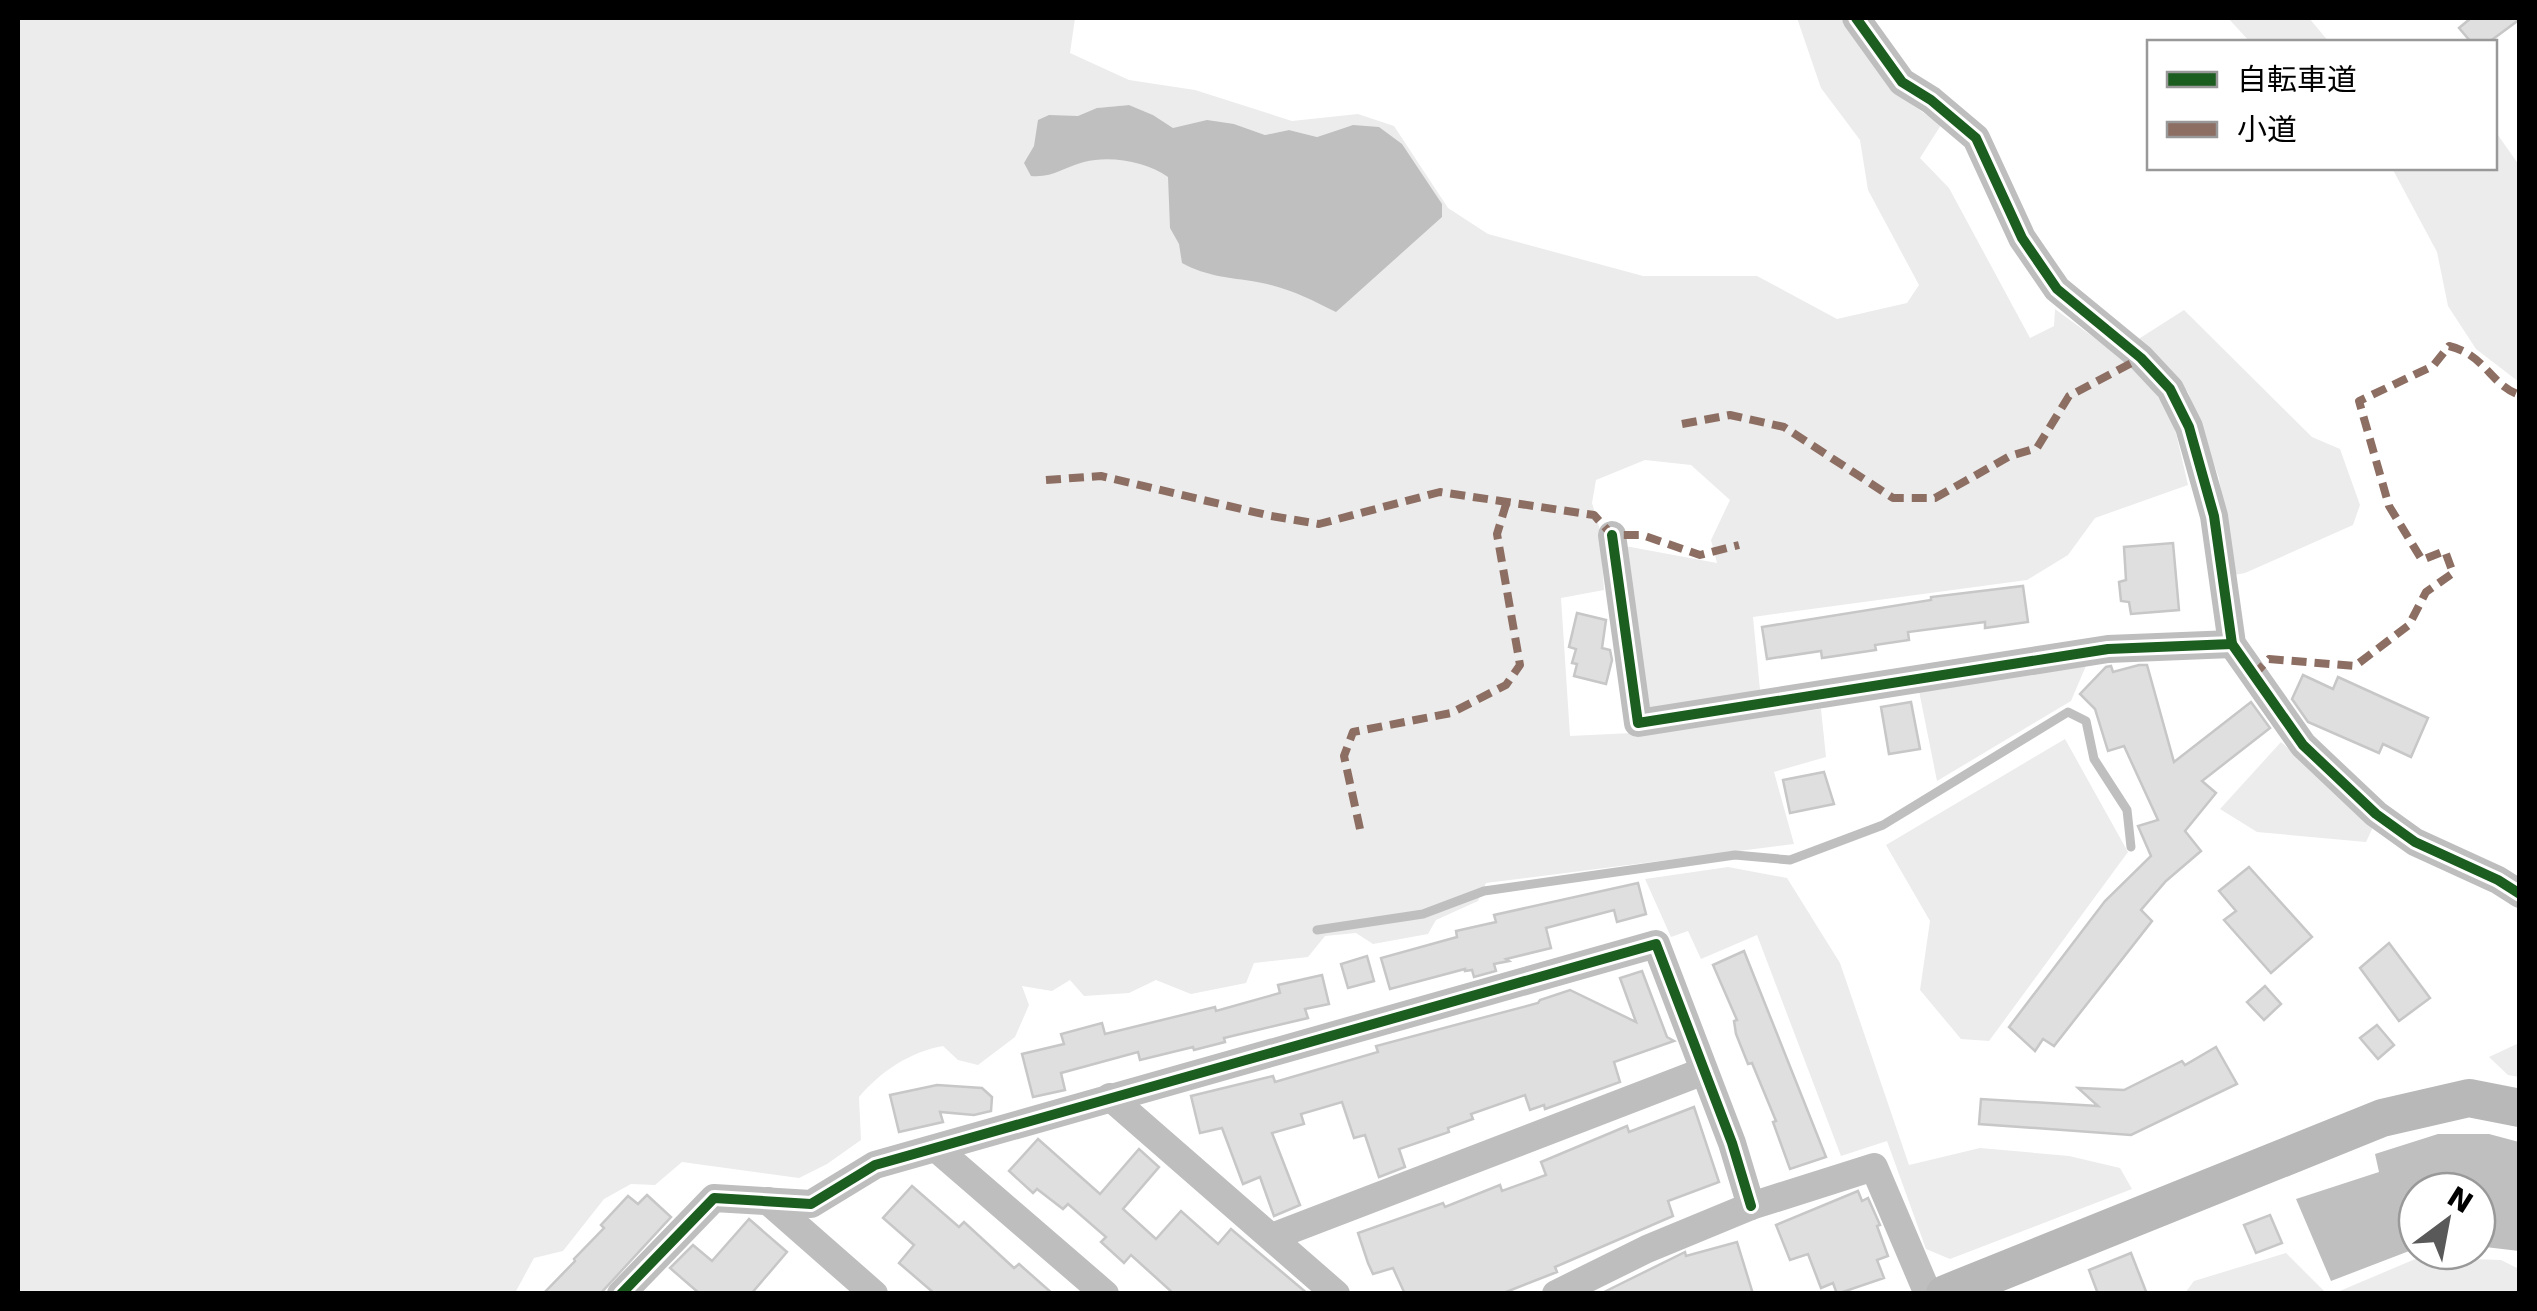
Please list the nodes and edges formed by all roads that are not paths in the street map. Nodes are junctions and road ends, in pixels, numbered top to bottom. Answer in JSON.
{"nodes":[{"id":1,"x":1856,"y":18,"type":"edge"},
{"id":2,"x":1612,"y":535,"type":"dead end"},
{"id":3,"x":2232,"y":644,"type":"junction"},
{"id":4,"x":2520,"y":894,"type":"edge"},
{"id":5,"x":1704,"y":1071,"type":"junction"},
{"id":6,"x":1110,"y":1097,"type":"junction"},
{"id":7,"x":2520,"y":1108,"type":"edge"},
{"id":8,"x":937,"y":1149,"type":"junction"},
{"id":9,"x":768,"y":1201,"type":"junction"},
{"id":10,"x":1751,"y":1206,"type":"junction"},
{"id":11,"x":1272,"y":1237,"type":"junction"},
{"id":12,"x":626,"y":1292,"type":"edge"},
{"id":13,"x":874,"y":1294,"type":"edge"},
{"id":14,"x":1105,"y":1294,"type":"edge"},
{"id":15,"x":1336,"y":1294,"type":"edge"},
{"id":16,"x":1556,"y":1294,"type":"edge"},
{"id":17,"x":1928,"y":1294,"type":"edge"},
{"id":18,"x":1945,"y":1294,"type":"edge"}],
"edges":[{"from":1,"to":3,"type":"street"},
{"from":2,"to":3,"type":"street"},
{"from":3,"to":4,"type":"street"},
{"from":5,"to":6,"type":"street"},
{"from":5,"to":10,"type":"street"},
{"from":5,"to":11,"type":"street"},
{"from":6,"to":8,"type":"street"},
{"from":6,"to":11,"type":"street"},
{"from":7,"to":18,"type":"street"},
{"from":8,"to":9,"type":"street"},
{"from":8,"to":14,"type":"street"},
{"from":9,"to":12,"type":"street"},
{"from":9,"to":13,"type":"street"},
{"from":10,"to":16,"type":"street"},
{"from":10,"to":17,"type":"street"},
{"from":11,"to":15,"type":"street"}]}
